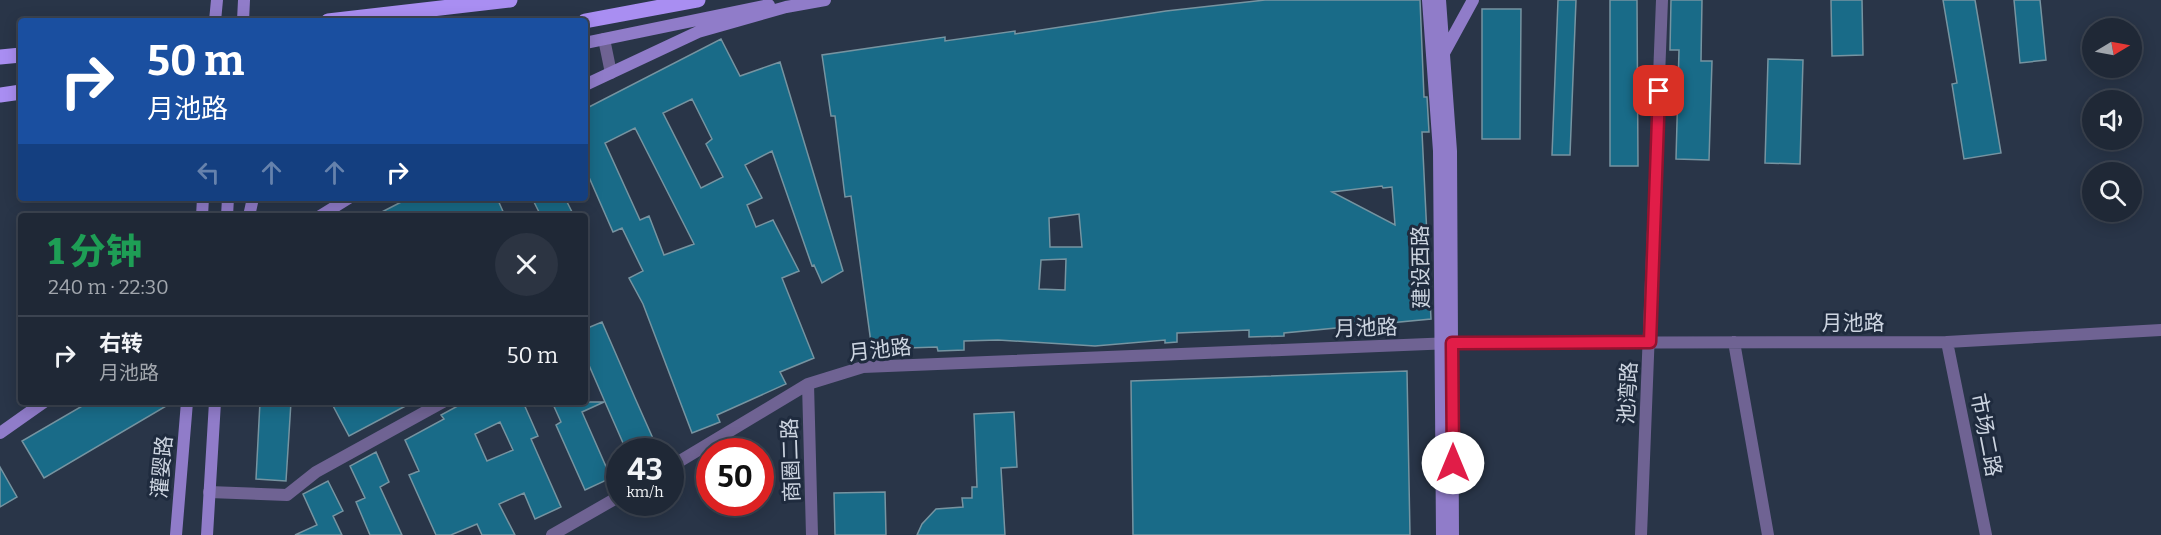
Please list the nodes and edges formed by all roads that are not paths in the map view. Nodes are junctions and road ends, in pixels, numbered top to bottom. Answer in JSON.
{"nodes":[{"id":1,"x":217,"y":0,"type":"edge"},
{"id":2,"x":244,"y":0,"type":"edge"},
{"id":3,"x":510,"y":0,"type":"edge"},
{"id":4,"x":698,"y":0,"type":"edge"},
{"id":5,"x":798,"y":0,"type":"edge"},
{"id":6,"x":825,"y":0,"type":"edge"},
{"id":7,"x":1428,"y":0,"type":"edge"},
{"id":8,"x":1440,"y":0,"type":"edge"},
{"id":9,"x":1473,"y":0,"type":"edge"},
{"id":10,"x":1662,"y":0,"type":"edge"},
{"id":11,"x":215,"y":18,"type":"edge"},
{"id":12,"x":243,"y":18,"type":"edge"},
{"id":13,"x":354,"y":18,"type":"edge"},
{"id":14,"x":588,"y":20,"type":"edge"},
{"id":15,"x":604,"y":39,"type":"junction"},
{"id":16,"x":588,"y":42,"type":"edge"},
{"id":17,"x":1444,"y":54,"type":"junction"},
{"id":18,"x":18,"y":55,"type":"edge"},
{"id":19,"x":0,"y":57,"type":"edge"},
{"id":20,"x":611,"y":73,"type":"junction"},
{"id":21,"x":588,"y":84,"type":"edge"},
{"id":22,"x":18,"y":92,"type":"edge"},
{"id":23,"x":0,"y":95,"type":"edge"},
{"id":24,"x":344,"y":201,"type":"edge"},
{"id":25,"x":325,"y":213,"type":"edge"},
{"id":26,"x":2161,"y":330,"type":"edge"},
{"id":27,"x":1650,"y":342,"type":"junction"},
{"id":28,"x":1734,"y":342,"type":"junction"},
{"id":29,"x":1947,"y":342,"type":"junction"},
{"id":30,"x":1447,"y":344,"type":"junction"},
{"id":31,"x":808,"y":384,"type":"junction"},
{"id":32,"x":40,"y":405,"type":"edge"},
{"id":33,"x":188,"y":405,"type":"edge"},
{"id":34,"x":215,"y":405,"type":"edge"},
{"id":35,"x":438,"y":405,"type":"edge"},
{"id":36,"x":0,"y":433,"type":"edge"},
{"id":37,"x":684,"y":459,"type":"edge"},
{"id":38,"x":209,"y":492,"type":"junction"},
{"id":39,"x":606,"y":504,"type":"edge"},
{"id":40,"x":176,"y":535,"type":"edge"},
{"id":41,"x":207,"y":535,"type":"edge"},
{"id":42,"x":552,"y":535,"type":"edge"},
{"id":43,"x":812,"y":535,"type":"edge"},
{"id":44,"x":1442,"y":535,"type":"edge"},
{"id":45,"x":1454,"y":535,"type":"edge"},
{"id":46,"x":1641,"y":535,"type":"edge"},
{"id":47,"x":1768,"y":535,"type":"edge"},
{"id":48,"x":1986,"y":535,"type":"edge"}],
"edges":[{"from":1,"to":11,"type":"main road"},
{"from":2,"to":12,"type":"main road"},
{"from":3,"to":13,"type":"main road"},
{"from":4,"to":14,"type":"main road"},
{"from":5,"to":15,"type":"main road"},
{"from":6,"to":20,"type":"main road"},
{"from":7,"to":30,"type":"main road","name":"建设西路"},
{"from":8,"to":17,"type":"main road","name":"建设西路"},
{"from":9,"to":17,"type":"main road"},
{"from":10,"to":27,"type":"street","name":"池湾路"},
{"from":15,"to":16,"type":"main road"},
{"from":15,"to":20,"type":"street"},
{"from":17,"to":30,"type":"main road","name":"建设西路"},
{"from":18,"to":19,"type":"main road"},
{"from":20,"to":21,"type":"main road"},
{"from":22,"to":23,"type":"main road"},
{"from":24,"to":25,"type":"main road"},
{"from":26,"to":29,"type":"street","name":"月池路"},
{"from":27,"to":28,"type":"street","name":"月池路"},
{"from":27,"to":30,"type":"street","name":"月池路"},
{"from":27,"to":46,"type":"street","name":"池湾路"},
{"from":28,"to":29,"type":"street","name":"月池路"},
{"from":28,"to":47,"type":"street"},
{"from":29,"to":48,"type":"street","name":"市场二路"},
{"from":30,"to":31,"type":"street","name":"月池路"},
{"from":30,"to":44,"type":"main road","name":"建设西路"},
{"from":30,"to":45,"type":"main road","name":"建设西路"},
{"from":31,"to":37,"type":"street","name":"月池路"},
{"from":31,"to":43,"type":"street","name":"商圈二路"},
{"from":32,"to":36,"type":"main road"},
{"from":33,"to":40,"type":"main road","name":"灌婴路"},
{"from":34,"to":38,"type":"main road"},
{"from":35,"to":38,"type":"street"},
{"from":38,"to":41,"type":"main road"},
{"from":39,"to":42,"type":"street"}]}
